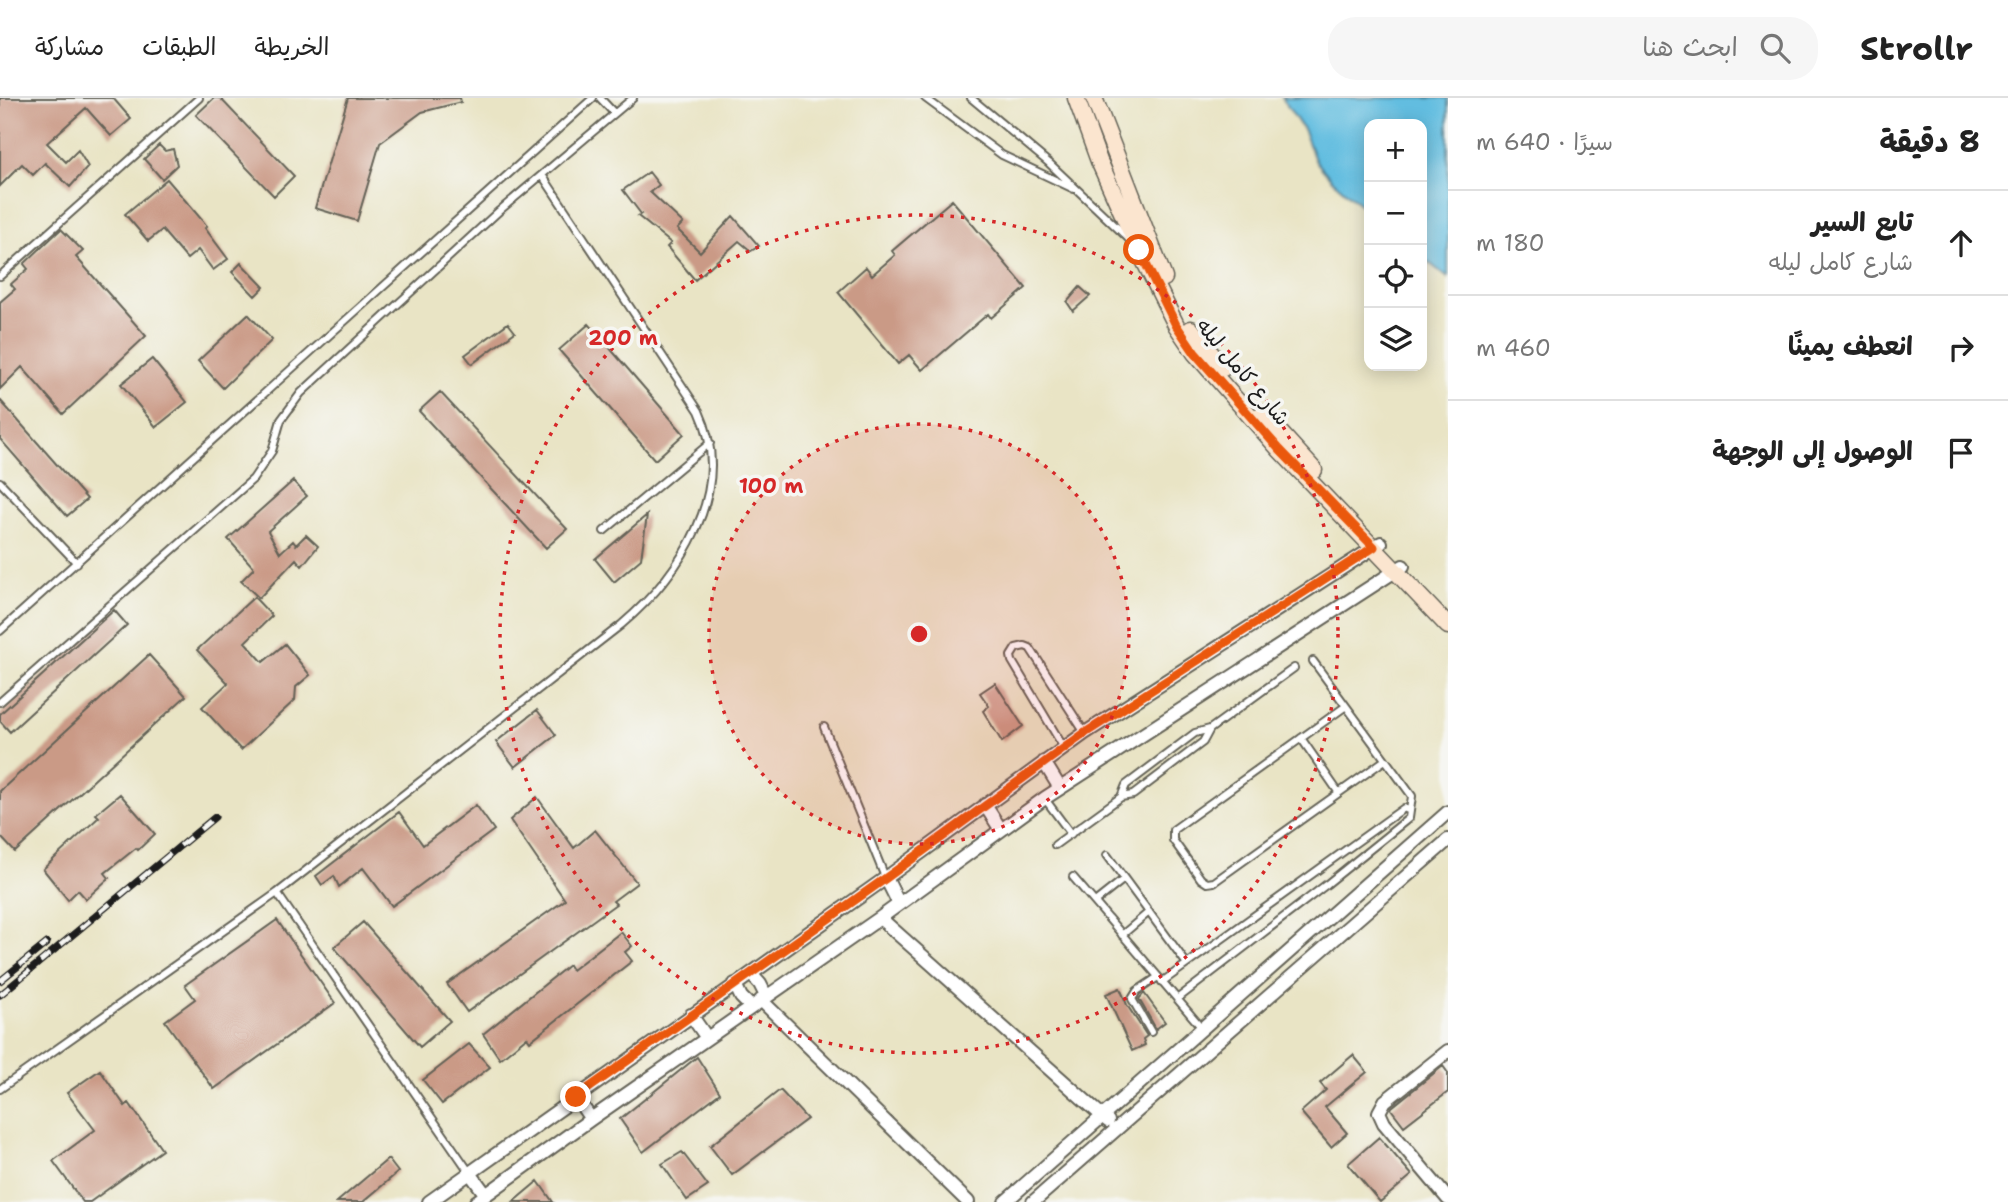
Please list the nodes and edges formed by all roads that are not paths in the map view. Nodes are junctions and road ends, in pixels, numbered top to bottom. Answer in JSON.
{"nodes":[{"id":1,"x":199,"y":98,"type":"edge"},
{"id":2,"x":593,"y":98,"type":"edge"},
{"id":3,"x":600,"y":98,"type":"edge"},
{"id":4,"x":633,"y":98,"type":"edge"},
{"id":5,"x":925,"y":98,"type":"edge"},
{"id":6,"x":971,"y":98,"type":"edge"},
{"id":7,"x":1076,"y":98,"type":"edge"},
{"id":8,"x":1094,"y":98,"type":"edge"},
{"id":9,"x":614,"y":113,"type":"junction"},
{"id":10,"x":542,"y":175,"type":"junction"},
{"id":11,"x":1079,"y":191,"type":"junction"},
{"id":12,"x":1139,"y":250,"type":"junction"},
{"id":13,"x":1162,"y":274,"type":"junction"},
{"id":14,"x":0,"y":275,"type":"edge"},
{"id":15,"x":710,"y":443,"type":"junction"},
{"id":16,"x":0,"y":482,"type":"edge"},
{"id":17,"x":604,"y":531,"type":"dead end"},
{"id":18,"x":1378,"y":545,"type":"junction"},
{"id":19,"x":77,"y":563,"type":"junction"},
{"id":20,"x":1399,"y":569,"type":"junction"},
{"id":21,"x":1448,"y":612,"type":"edge"},
{"id":22,"x":1448,"y":626,"type":"edge"},
{"id":23,"x":0,"y":631,"type":"edge"},
{"id":24,"x":1313,"y":661,"type":"dead end"},
{"id":25,"x":1294,"y":668,"type":"dead end"},
{"id":26,"x":0,"y":702,"type":"edge"},
{"id":27,"x":1346,"y":706,"type":"junction"},
{"id":28,"x":824,"y":726,"type":"dead end"},
{"id":29,"x":1210,"y":729,"type":"junction"},
{"id":30,"x":1085,"y":733,"type":"junction"},
{"id":31,"x":1301,"y":738,"type":"junction"},
{"id":32,"x":1064,"y":748,"type":"junction"},
{"id":33,"x":1385,"y":760,"type":"junction"},
{"id":34,"x":1044,"y":762,"type":"junction"},
{"id":35,"x":1060,"y":788,"type":"junction"},
{"id":36,"x":1339,"y":793,"type":"junction"},
{"id":37,"x":1121,"y":797,"type":"junction"},
{"id":38,"x":1045,"y":798,"type":"junction"},
{"id":39,"x":985,"y":805,"type":"junction"},
{"id":40,"x":1410,"y":811,"type":"junction"},
{"id":41,"x":1448,"y":812,"type":"edge"},
{"id":42,"x":1001,"y":830,"type":"junction"},
{"id":43,"x":1070,"y":834,"type":"junction"},
{"id":44,"x":1448,"y":840,"type":"edge"},
{"id":45,"x":1055,"y":845,"type":"dead end"},
{"id":46,"x":1107,"y":855,"type":"dead end"},
{"id":47,"x":1318,"y":870,"type":"junction"},
{"id":48,"x":1073,"y":877,"type":"dead end"},
{"id":49,"x":886,"y":878,"type":"junction"},
{"id":50,"x":1124,"y":879,"type":"junction"},
{"id":51,"x":1327,"y":884,"type":"junction"},
{"id":52,"x":277,"y":892,"type":"junction"},
{"id":53,"x":1095,"y":902,"type":"junction"},
{"id":54,"x":900,"y":904,"type":"junction"},
{"id":55,"x":1149,"y":912,"type":"junction"},
{"id":56,"x":880,"y":918,"type":"junction"},
{"id":57,"x":1122,"y":935,"type":"junction"},
{"id":58,"x":1187,"y":964,"type":"junction"},
{"id":59,"x":751,"y":974,"type":"junction"},
{"id":60,"x":1160,"y":979,"type":"junction"},
{"id":61,"x":735,"y":984,"type":"junction"},
{"id":62,"x":1177,"y":999,"type":"junction"},
{"id":63,"x":759,"y":1001,"type":"junction"},
{"id":64,"x":691,"y":1015,"type":"junction"},
{"id":65,"x":1202,"y":1028,"type":"junction"},
{"id":66,"x":1151,"y":1031,"type":"dead end"},
{"id":67,"x":707,"y":1038,"type":"junction"},
{"id":68,"x":1215,"y":1042,"type":"junction"},
{"id":69,"x":1446,"y":1056,"type":"edge"},
{"id":70,"x":0,"y":1090,"type":"edge"},
{"id":71,"x":576,"y":1097,"type":"junction"},
{"id":72,"x":1102,"y":1116,"type":"junction"},
{"id":73,"x":591,"y":1119,"type":"junction"},
{"id":74,"x":1116,"y":1128,"type":"junction"},
{"id":75,"x":1081,"y":1135,"type":"junction"},
{"id":76,"x":1093,"y":1149,"type":"junction"},
{"id":77,"x":470,"y":1173,"type":"junction"},
{"id":78,"x":481,"y":1199,"type":"edge"},
{"id":79,"x":1448,"y":1199,"type":"edge"},
{"id":80,"x":429,"y":1202,"type":"edge"},
{"id":81,"x":968,"y":1202,"type":"edge"},
{"id":82,"x":1005,"y":1202,"type":"edge"},
{"id":83,"x":1033,"y":1202,"type":"edge"}],
"edges":[{"from":1,"to":14,"type":"lane"},
{"from":2,"to":19,"type":"lane"},
{"from":3,"to":9,"type":"lane"},
{"from":4,"to":9,"type":"lane"},
{"from":5,"to":11,"type":"lane"},
{"from":6,"to":11,"type":"lane"},
{"from":7,"to":12,"type":"street","name":"شارع كامل ليله"},
{"from":8,"to":13,"type":"street","name":"شارع كامل ليله"},
{"from":9,"to":10,"type":"lane"},
{"from":10,"to":15,"type":"lane"},
{"from":10,"to":26,"type":"lane"},
{"from":11,"to":12,"type":"lane"},
{"from":12,"to":13,"type":"street"},
{"from":12,"to":18,"type":"street","name":"شارع كامل ليله"},
{"from":13,"to":18,"type":"street","name":"شارع كامل ليله"},
{"from":15,"to":17,"type":"lane"},
{"from":15,"to":52,"type":"lane"},
{"from":16,"to":19,"type":"lane"},
{"from":18,"to":20,"type":"street","name":"شارع كامل ليله"},
{"from":18,"to":30,"type":"street"},
{"from":19,"to":23,"type":"lane"},
{"from":20,"to":21,"type":"street","name":"شارع كامل ليله"},
{"from":20,"to":22,"type":"street","name":"شارع كامل ليله"},
{"from":20,"to":35,"type":"street"},
{"from":24,"to":27,"type":"lane"},
{"from":25,"to":29,"type":"lane"},
{"from":27,"to":31,"type":"lane"},
{"from":27,"to":33,"type":"lane"},
{"from":28,"to":49,"type":"lane"},
{"from":29,"to":37,"type":"lane"},
{"from":29,"to":37,"type":"lane"},
{"from":30,"to":32,"type":"street"},
{"from":30,"to":32,"type":"lane"},
{"from":31,"to":36,"type":"lane"},
{"from":31,"to":36,"type":"lane"},
{"from":32,"to":34,"type":"street"},
{"from":33,"to":36,"type":"lane"},
{"from":33,"to":40,"type":"lane"},
{"from":34,"to":35,"type":"street"},
{"from":34,"to":39,"type":"street"},
{"from":35,"to":38,"type":"street"},
{"from":37,"to":43,"type":"lane"},
{"from":38,"to":42,"type":"street"},
{"from":38,"to":43,"type":"lane"},
{"from":39,"to":42,"type":"street"},
{"from":39,"to":49,"type":"street"},
{"from":40,"to":47,"type":"lane"},
{"from":40,"to":51,"type":"lane"},
{"from":41,"to":65,"type":"street"},
{"from":42,"to":54,"type":"street"},
{"from":43,"to":45,"type":"lane"},
{"from":44,"to":68,"type":"street"},
{"from":46,"to":50,"type":"lane"},
{"from":47,"to":51,"type":"lane"},
{"from":47,"to":58,"type":"lane"},
{"from":48,"to":53,"type":"lane"},
{"from":49,"to":54,"type":"street"},
{"from":49,"to":59,"type":"street"},
{"from":50,"to":53,"type":"lane"},
{"from":50,"to":55,"type":"lane"},
{"from":51,"to":62,"type":"lane"},
{"from":52,"to":70,"type":"lane"},
{"from":52,"to":77,"type":"lane"},
{"from":53,"to":57,"type":"lane"},
{"from":54,"to":56,"type":"street"},
{"from":55,"to":57,"type":"lane"},
{"from":55,"to":58,"type":"lane"},
{"from":56,"to":63,"type":"street"},
{"from":56,"to":72,"type":"street"},
{"from":57,"to":60,"type":"lane"},
{"from":58,"to":60,"type":"lane"},
{"from":59,"to":61,"type":"street"},
{"from":59,"to":63,"type":"street"},
{"from":60,"to":62,"type":"lane"},
{"from":60,"to":66,"type":"lane"},
{"from":61,"to":63,"type":"street"},
{"from":61,"to":64,"type":"street"},
{"from":62,"to":65,"type":"lane"},
{"from":63,"to":67,"type":"street"},
{"from":63,"to":81,"type":"street"},
{"from":64,"to":67,"type":"street"},
{"from":64,"to":71,"type":"street"},
{"from":65,"to":68,"type":"street"},
{"from":65,"to":72,"type":"street"},
{"from":67,"to":73,"type":"street"},
{"from":68,"to":74,"type":"street"},
{"from":69,"to":79,"type":"street"},
{"from":71,"to":73,"type":"street"},
{"from":71,"to":77,"type":"street"},
{"from":72,"to":74,"type":"street"},
{"from":72,"to":75,"type":"street"},
{"from":73,"to":78,"type":"street"},
{"from":74,"to":76,"type":"street"},
{"from":75,"to":76,"type":"street"},
{"from":75,"to":82,"type":"street"},
{"from":76,"to":83,"type":"street"},
{"from":77,"to":78,"type":"street"},
{"from":77,"to":80,"type":"street"}]}
